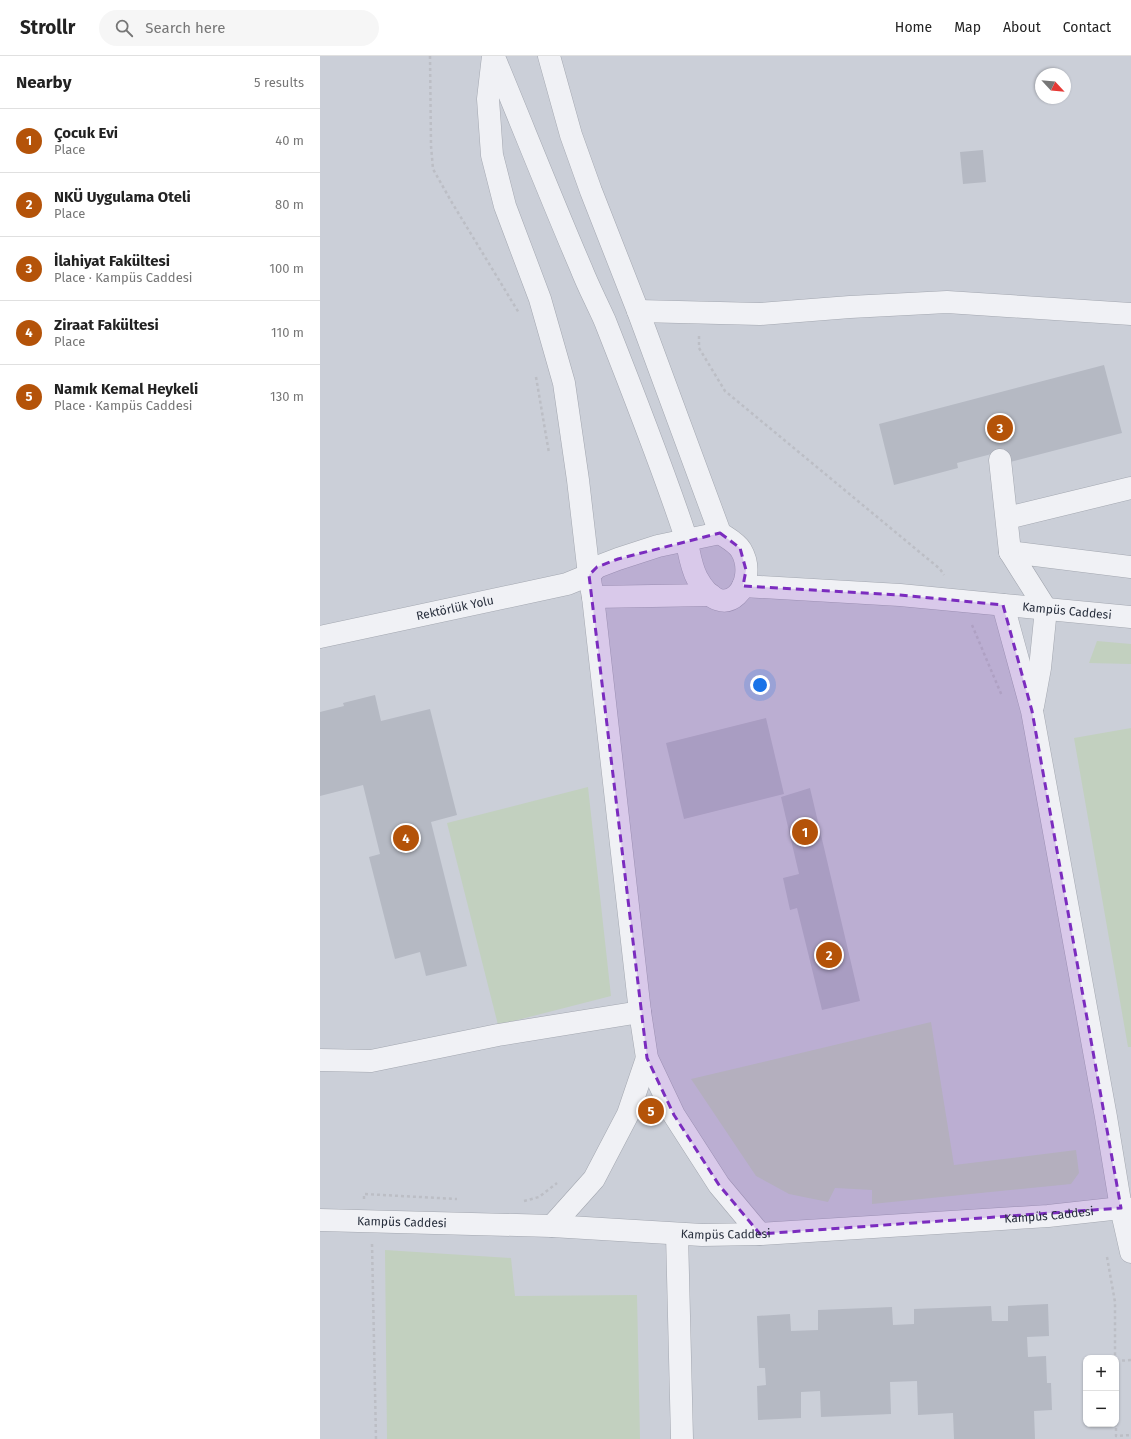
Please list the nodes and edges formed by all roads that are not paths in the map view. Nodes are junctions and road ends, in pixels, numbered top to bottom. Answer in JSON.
{"nodes":[{"id":1,"x":493,"y":56,"type":"edge"},
{"id":2,"x":549,"y":56,"type":"edge"},
{"id":3,"x":638,"y":311,"type":"junction"},
{"id":4,"x":1131,"y":314,"type":"edge"},
{"id":5,"x":1000,"y":460,"type":"dead end"},
{"id":6,"x":1131,"y":488,"type":"edge"},
{"id":7,"x":1007,"y":518,"type":"junction"},
{"id":8,"x":720,"y":533,"type":"junction"},
{"id":9,"x":686,"y":540,"type":"junction"},
{"id":10,"x":1010,"y":552,"type":"junction"},
{"id":11,"x":1131,"y":567,"type":"edge"},
{"id":12,"x":589,"y":575,"type":"junction"},
{"id":13,"x":743,"y":586,"type":"junction"},
{"id":14,"x":711,"y":595,"type":"junction"},
{"id":15,"x":593,"y":597,"type":"junction"},
{"id":16,"x":1003,"y":605,"type":"junction"},
{"id":17,"x":1046,"y":609,"type":"junction"},
{"id":18,"x":1131,"y":617,"type":"edge"},
{"id":19,"x":320,"y":637,"type":"edge"},
{"id":20,"x":1032,"y":711,"type":"junction"},
{"id":21,"x":640,"y":1012,"type":"junction"},
{"id":22,"x":647,"y":1058,"type":"junction"},
{"id":23,"x":320,"y":1060,"type":"edge"},
{"id":24,"x":1126,"y":1208,"type":"edge"},
{"id":25,"x":320,"y":1220,"type":"edge"},
{"id":26,"x":552,"y":1226,"type":"junction"},
{"id":27,"x":677,"y":1234,"type":"junction"},
{"id":28,"x":760,"y":1234,"type":"junction"},
{"id":29,"x":1131,"y":1252,"type":"edge"},
{"id":30,"x":682,"y":1439,"type":"edge"}],
"edges":[{"from":1,"to":9,"type":"street"},
{"from":1,"to":12,"type":"street"},
{"from":2,"to":3,"type":"street"},
{"from":3,"to":4,"type":"street"},
{"from":3,"to":8,"type":"street"},
{"from":5,"to":7,"type":"street"},
{"from":6,"to":7,"type":"street"},
{"from":7,"to":10,"type":"street"},
{"from":8,"to":9,"type":"street"},
{"from":8,"to":13,"type":"street"},
{"from":9,"to":12,"type":"street","name":"Rektörlük Yolu"},
{"from":9,"to":14,"type":"street"},
{"from":10,"to":11,"type":"street"},
{"from":10,"to":17,"type":"street"},
{"from":12,"to":15,"type":"street"},
{"from":12,"to":19,"type":"street","name":"Rektörlük Yolu"},
{"from":13,"to":14,"type":"street"},
{"from":13,"to":16,"type":"street","name":"Kampüs Caddesi"},
{"from":14,"to":15,"type":"street"},
{"from":15,"to":21,"type":"street"},
{"from":16,"to":17,"type":"street","name":"Kampüs Caddesi"},
{"from":16,"to":20,"type":"street"},
{"from":17,"to":18,"type":"street","name":"Kampüs Caddesi"},
{"from":17,"to":20,"type":"street"},
{"from":20,"to":24,"type":"street"},
{"from":21,"to":22,"type":"street"},
{"from":21,"to":23,"type":"street"},
{"from":22,"to":26,"type":"street"},
{"from":22,"to":28,"type":"street"},
{"from":24,"to":28,"type":"street","name":"Kampüs Caddesi"},
{"from":24,"to":29,"type":"street"},
{"from":25,"to":26,"type":"street","name":"Kampüs Caddesi"},
{"from":26,"to":27,"type":"street","name":"Kampüs Caddesi"},
{"from":27,"to":28,"type":"street","name":"Kampüs Caddesi"},
{"from":27,"to":30,"type":"street"}]}
